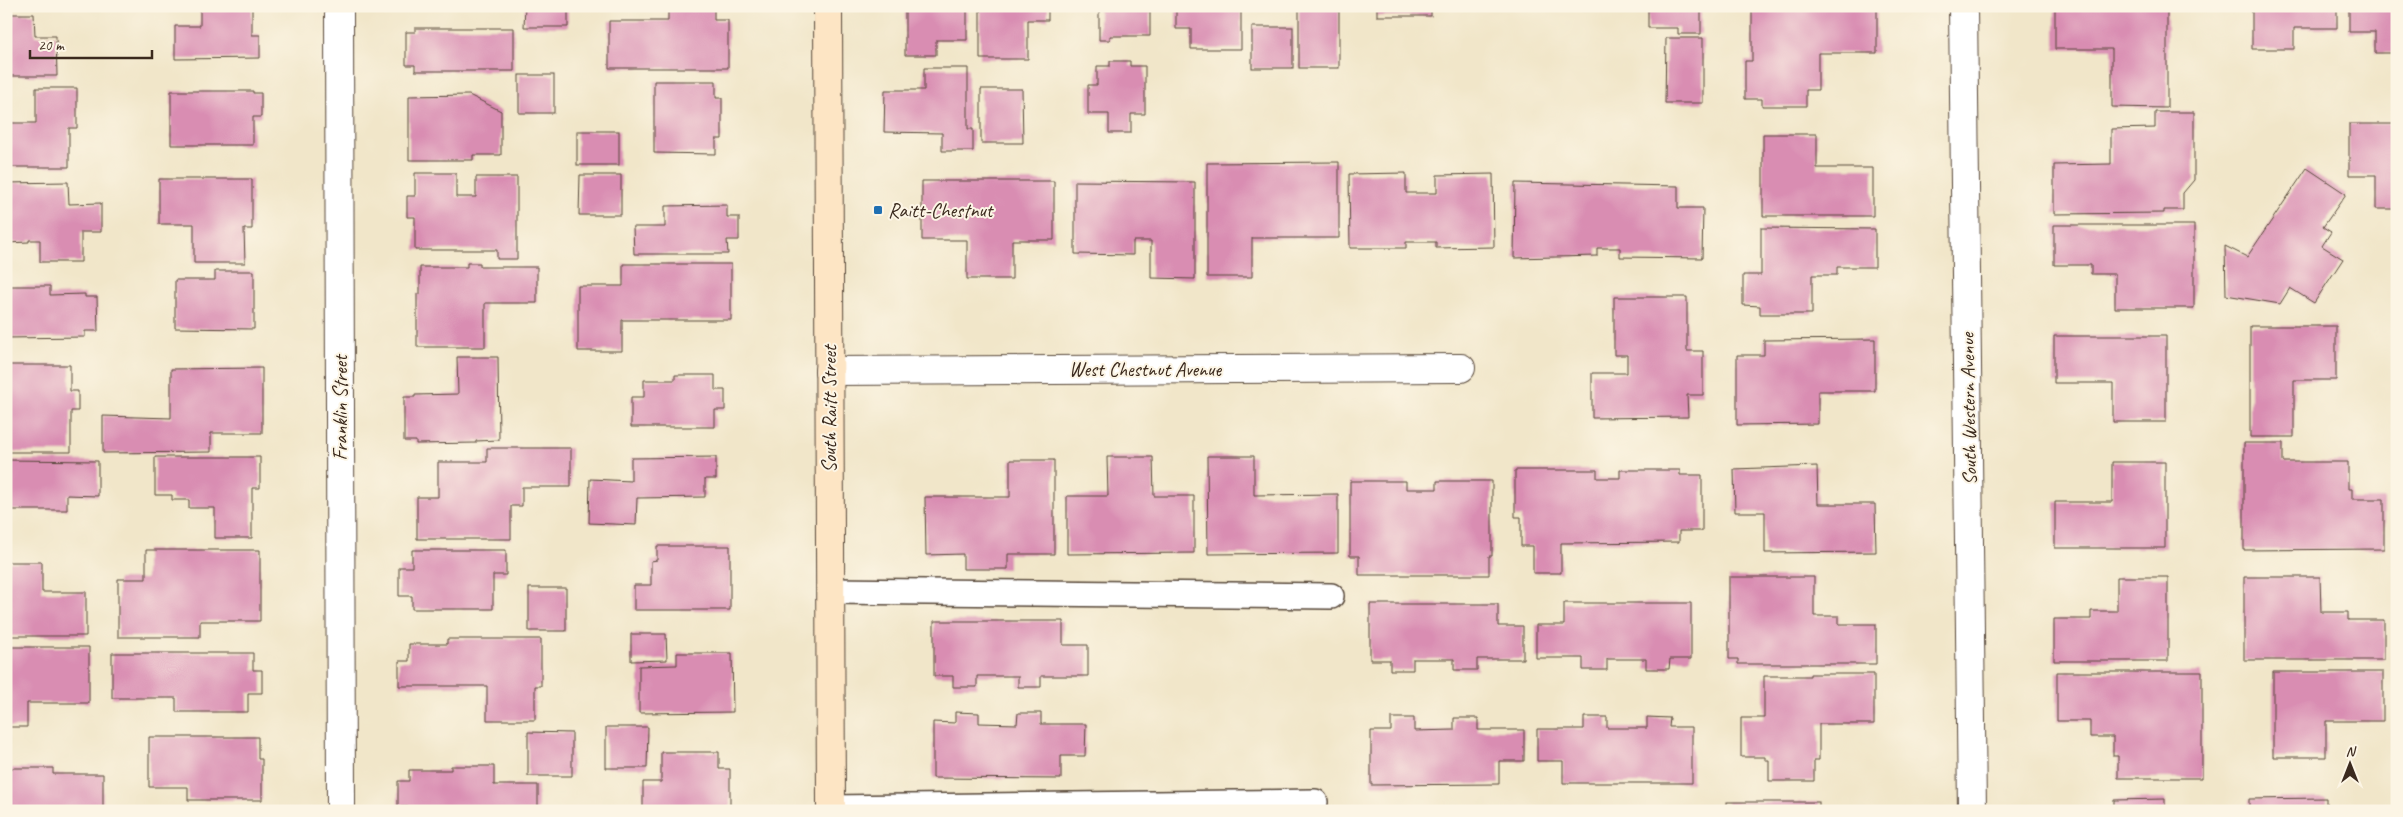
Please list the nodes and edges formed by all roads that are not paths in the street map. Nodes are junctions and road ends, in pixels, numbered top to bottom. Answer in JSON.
{"nodes":[{"id":1,"x":339,"y":6,"type":"edge"},
{"id":2,"x":828,"y":6,"type":"edge"},
{"id":3,"x":1963,"y":6,"type":"edge"},
{"id":4,"x":1460,"y":368,"type":"dead end"},
{"id":5,"x":829,"y":371,"type":"junction"},
{"id":6,"x":830,"y":591,"type":"junction"},
{"id":7,"x":1331,"y":596,"type":"dead end"},
{"id":8,"x":1315,"y":802,"type":"dead end"},
{"id":9,"x":831,"y":809,"type":"edge"},
{"id":10,"x":341,"y":811,"type":"edge"},
{"id":11,"x":1972,"y":811,"type":"edge"}],
"edges":[{"from":1,"to":10,"type":"street","name":"Franklin Street"},
{"from":2,"to":5,"type":"street","name":"South Raitt Street"},
{"from":3,"to":11,"type":"street","name":"South Western Avenue"},
{"from":4,"to":5,"type":"street","name":"West Chestnut Avenue"},
{"from":5,"to":6,"type":"street","name":"South Raitt Street"},
{"from":6,"to":7,"type":"lane"},
{"from":6,"to":9,"type":"street","name":"South Raitt Street"},
{"from":8,"to":9,"type":"lane"}]}
